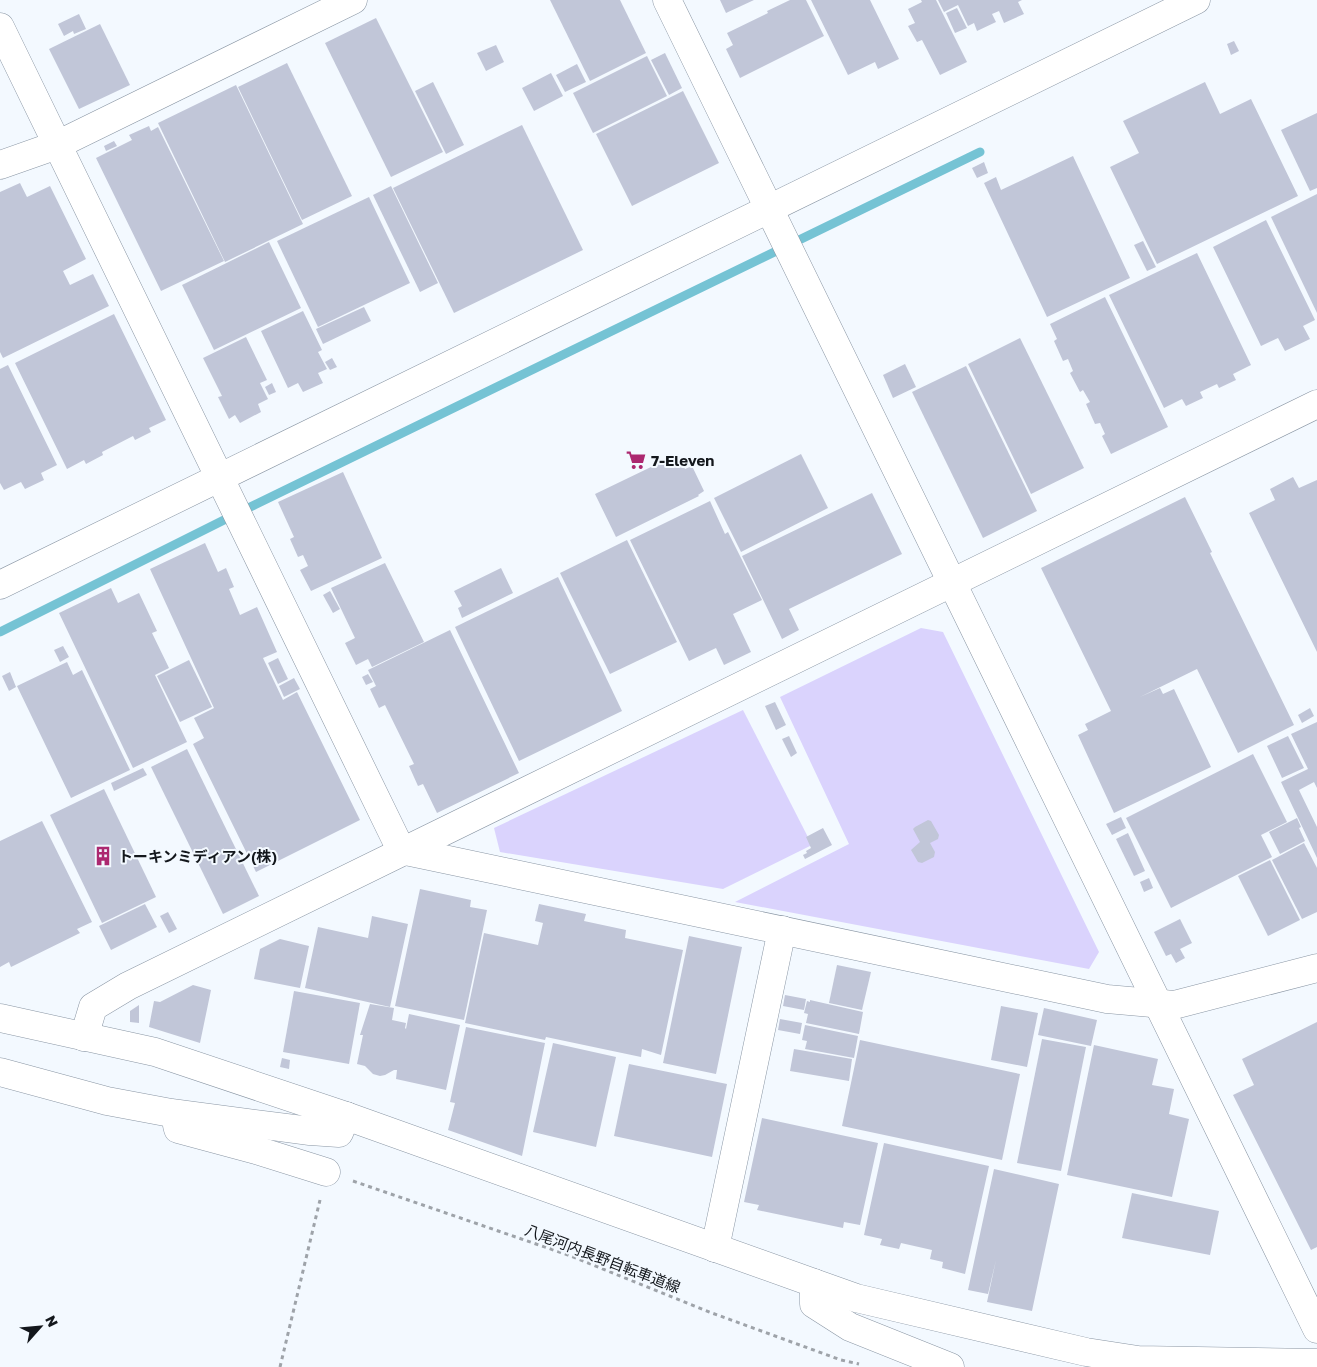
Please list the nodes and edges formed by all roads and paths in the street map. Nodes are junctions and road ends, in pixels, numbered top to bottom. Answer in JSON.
{"nodes":[{"id":1,"x":353,"y":0,"type":"edge"},
{"id":2,"x":667,"y":0,"type":"edge"},
{"id":3,"x":1196,"y":0,"type":"edge"},
{"id":4,"x":0,"y":27,"type":"edge"},
{"id":5,"x":57,"y":145,"type":"junction"},
{"id":6,"x":0,"y":165,"type":"edge"},
{"id":7,"x":770,"y":208,"type":"junction"},
{"id":8,"x":1317,"y":404,"type":"edge"},
{"id":9,"x":220,"y":478,"type":"junction"},
{"id":10,"x":952,"y":583,"type":"junction"},
{"id":11,"x":0,"y":586,"type":"edge"},
{"id":12,"x":404,"y":851,"type":"junction"},
{"id":13,"x":782,"y":930,"type":"junction"},
{"id":14,"x":1317,"y":968,"type":"edge"},
{"id":15,"x":1158,"y":1004,"type":"junction"},
{"id":16,"x":0,"y":1018,"type":"edge"},
{"id":17,"x":84,"y":1036,"type":"junction"},
{"id":18,"x":0,"y":1072,"type":"edge"},
{"id":19,"x":171,"y":1113,"type":"junction"},
{"id":20,"x":346,"y":1116,"type":"junction"},
{"id":21,"x":323,"y":1185,"type":"junction"},
{"id":22,"x":715,"y":1248,"type":"junction"},
{"id":23,"x":814,"y":1283,"type":"junction"},
{"id":24,"x":1317,"y":1329,"type":"edge"},
{"id":25,"x":1317,"y":1364,"type":"edge"},
{"id":26,"x":863,"y":1365,"type":"dead end"},
{"id":27,"x":280,"y":1367,"type":"edge"},
{"id":28,"x":950,"y":1367,"type":"edge"}],
"edges":[{"from":1,"to":5,"type":"street"},
{"from":2,"to":7,"type":"street"},
{"from":3,"to":7,"type":"street"},
{"from":4,"to":5,"type":"street"},
{"from":5,"to":6,"type":"street"},
{"from":5,"to":9,"type":"street"},
{"from":7,"to":9,"type":"street"},
{"from":7,"to":10,"type":"street"},
{"from":8,"to":10,"type":"street"},
{"from":9,"to":11,"type":"street"},
{"from":9,"to":12,"type":"street"},
{"from":10,"to":12,"type":"street"},
{"from":10,"to":15,"type":"street"},
{"from":12,"to":13,"type":"street"},
{"from":12,"to":17,"type":"street"},
{"from":13,"to":15,"type":"street"},
{"from":13,"to":22,"type":"street"},
{"from":14,"to":15,"type":"street"},
{"from":15,"to":24,"type":"street"},
{"from":16,"to":17,"type":"street"},
{"from":17,"to":20,"type":"street"},
{"from":18,"to":19,"type":"street"},
{"from":19,"to":20,"type":"street"},
{"from":19,"to":21,"type":"street"},
{"from":20,"to":22,"type":"street"},
{"from":21,"to":26,"type":"path","name":"八尾河内長野自転車道線"},
{"from":21,"to":27,"type":"path"},
{"from":22,"to":23,"type":"street"},
{"from":23,"to":25,"type":"street"},
{"from":23,"to":28,"type":"street"}]}
